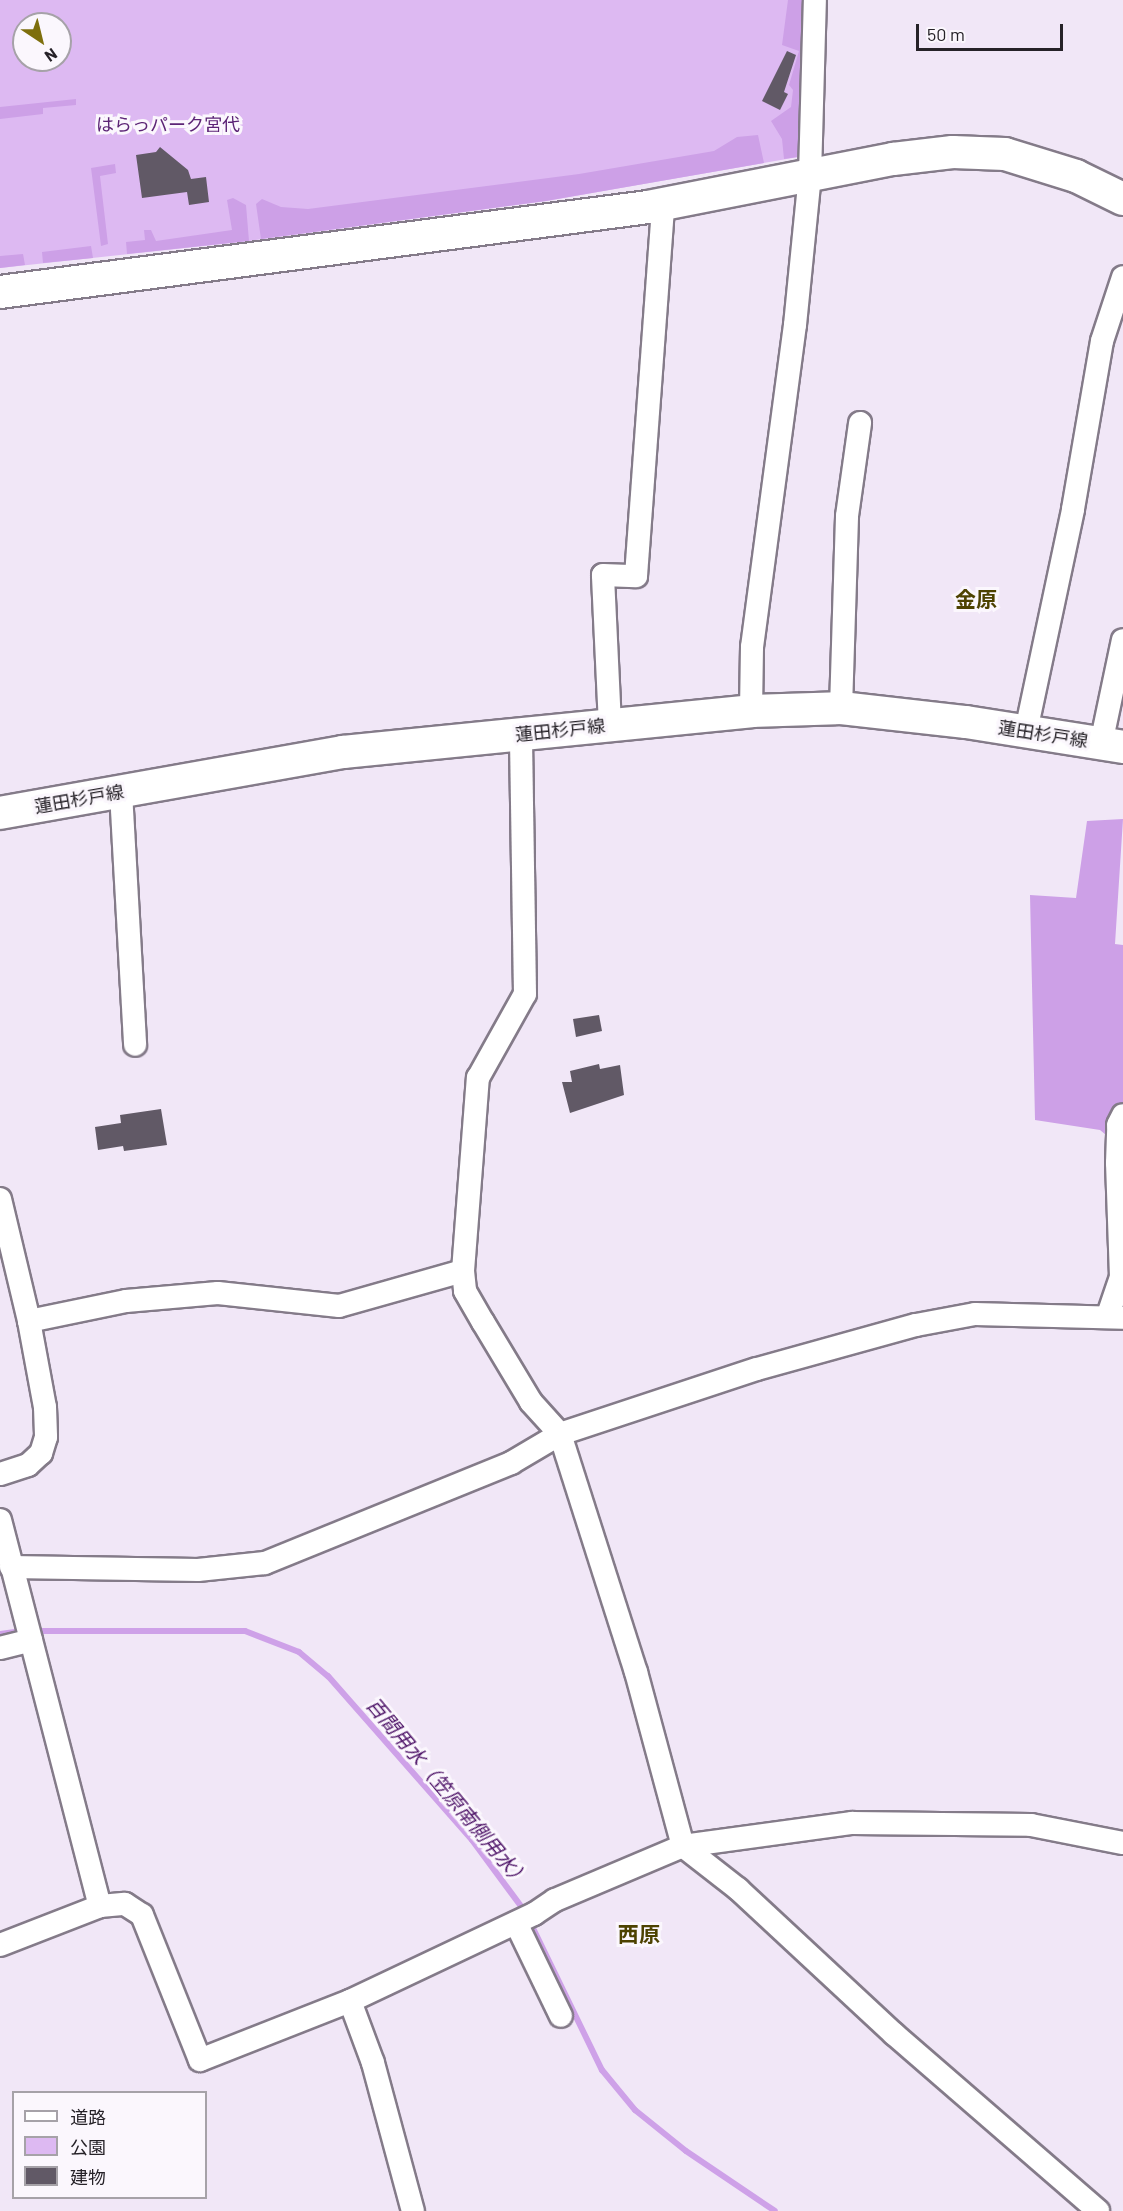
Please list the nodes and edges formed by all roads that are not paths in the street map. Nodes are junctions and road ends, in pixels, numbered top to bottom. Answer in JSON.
{"nodes":[{"id":1,"x":815,"y":0,"type":"edge"},
{"id":2,"x":810,"y":175,"type":"junction"},
{"id":3,"x":1123,"y":199,"type":"edge"},
{"id":4,"x":663,"y":204,"type":"junction"},
{"id":5,"x":1123,"y":277,"type":"edge"},
{"id":6,"x":0,"y":292,"type":"edge"},
{"id":7,"x":861,"y":423,"type":"dead end"},
{"id":8,"x":1123,"y":640,"type":"edge"},
{"id":9,"x":841,"y":708,"type":"junction"},
{"id":10,"x":751,"y":711,"type":"junction"},
{"id":11,"x":610,"y":725,"type":"junction"},
{"id":12,"x":1026,"y":731,"type":"junction"},
{"id":13,"x":521,"y":734,"type":"junction"},
{"id":14,"x":1112,"y":746,"type":"edge"},
{"id":15,"x":121,"y":792,"type":"junction"},
{"id":16,"x":0,"y":813,"type":"edge"},
{"id":17,"x":135,"y":1045,"type":"dead end"},
{"id":18,"x":1123,"y":1115,"type":"edge"},
{"id":19,"x":0,"y":1199,"type":"edge"},
{"id":20,"x":463,"y":1271,"type":"junction"},
{"id":21,"x":1116,"y":1316,"type":"edge"},
{"id":22,"x":29,"y":1321,"type":"junction"},
{"id":23,"x":560,"y":1434,"type":"junction"},
{"id":24,"x":0,"y":1474,"type":"edge"},
{"id":25,"x":0,"y":1520,"type":"edge"},
{"id":26,"x":11,"y":1567,"type":"junction"},
{"id":27,"x":31,"y":1641,"type":"junction"},
{"id":28,"x":0,"y":1648,"type":"edge"},
{"id":29,"x":1123,"y":1843,"type":"edge"},
{"id":30,"x":683,"y":1846,"type":"junction"},
{"id":31,"x":99,"y":1906,"type":"junction"},
{"id":32,"x":516,"y":1923,"type":"junction"},
{"id":33,"x":0,"y":1945,"type":"edge"},
{"id":34,"x":350,"y":2001,"type":"junction"},
{"id":35,"x":561,"y":2016,"type":"dead end"},
{"id":36,"x":413,"y":2211,"type":"edge"},
{"id":37,"x":1098,"y":2211,"type":"edge"}],
"edges":[{"from":1,"to":2,"type":"street"},
{"from":2,"to":3,"type":"street"},
{"from":2,"to":4,"type":"street"},
{"from":2,"to":10,"type":"street"},
{"from":4,"to":6,"type":"street"},
{"from":4,"to":11,"type":"street"},
{"from":5,"to":12,"type":"street"},
{"from":7,"to":9,"type":"street"},
{"from":8,"to":14,"type":"street"},
{"from":9,"to":10,"type":"street","name":"蓮田杉戸線"},
{"from":9,"to":12,"type":"street","name":"蓮田杉戸線"},
{"from":10,"to":11,"type":"street","name":"蓮田杉戸線"},
{"from":11,"to":13,"type":"street","name":"蓮田杉戸線"},
{"from":12,"to":14,"type":"street","name":"蓮田杉戸線"},
{"from":13,"to":15,"type":"street","name":"蓮田杉戸線"},
{"from":13,"to":20,"type":"street"},
{"from":15,"to":16,"type":"street","name":"蓮田杉戸線"},
{"from":15,"to":17,"type":"street"},
{"from":18,"to":21,"type":"street"},
{"from":19,"to":22,"type":"street"},
{"from":20,"to":22,"type":"street"},
{"from":20,"to":23,"type":"street"},
{"from":21,"to":23,"type":"street"},
{"from":22,"to":24,"type":"street"},
{"from":23,"to":26,"type":"street"},
{"from":23,"to":30,"type":"street"},
{"from":25,"to":26,"type":"street"},
{"from":26,"to":27,"type":"street"},
{"from":27,"to":28,"type":"street"},
{"from":27,"to":31,"type":"street"},
{"from":29,"to":30,"type":"street"},
{"from":30,"to":32,"type":"street"},
{"from":30,"to":37,"type":"street"},
{"from":31,"to":33,"type":"street"},
{"from":31,"to":34,"type":"street"},
{"from":32,"to":34,"type":"street"},
{"from":32,"to":35,"type":"street"},
{"from":34,"to":36,"type":"street"}]}
